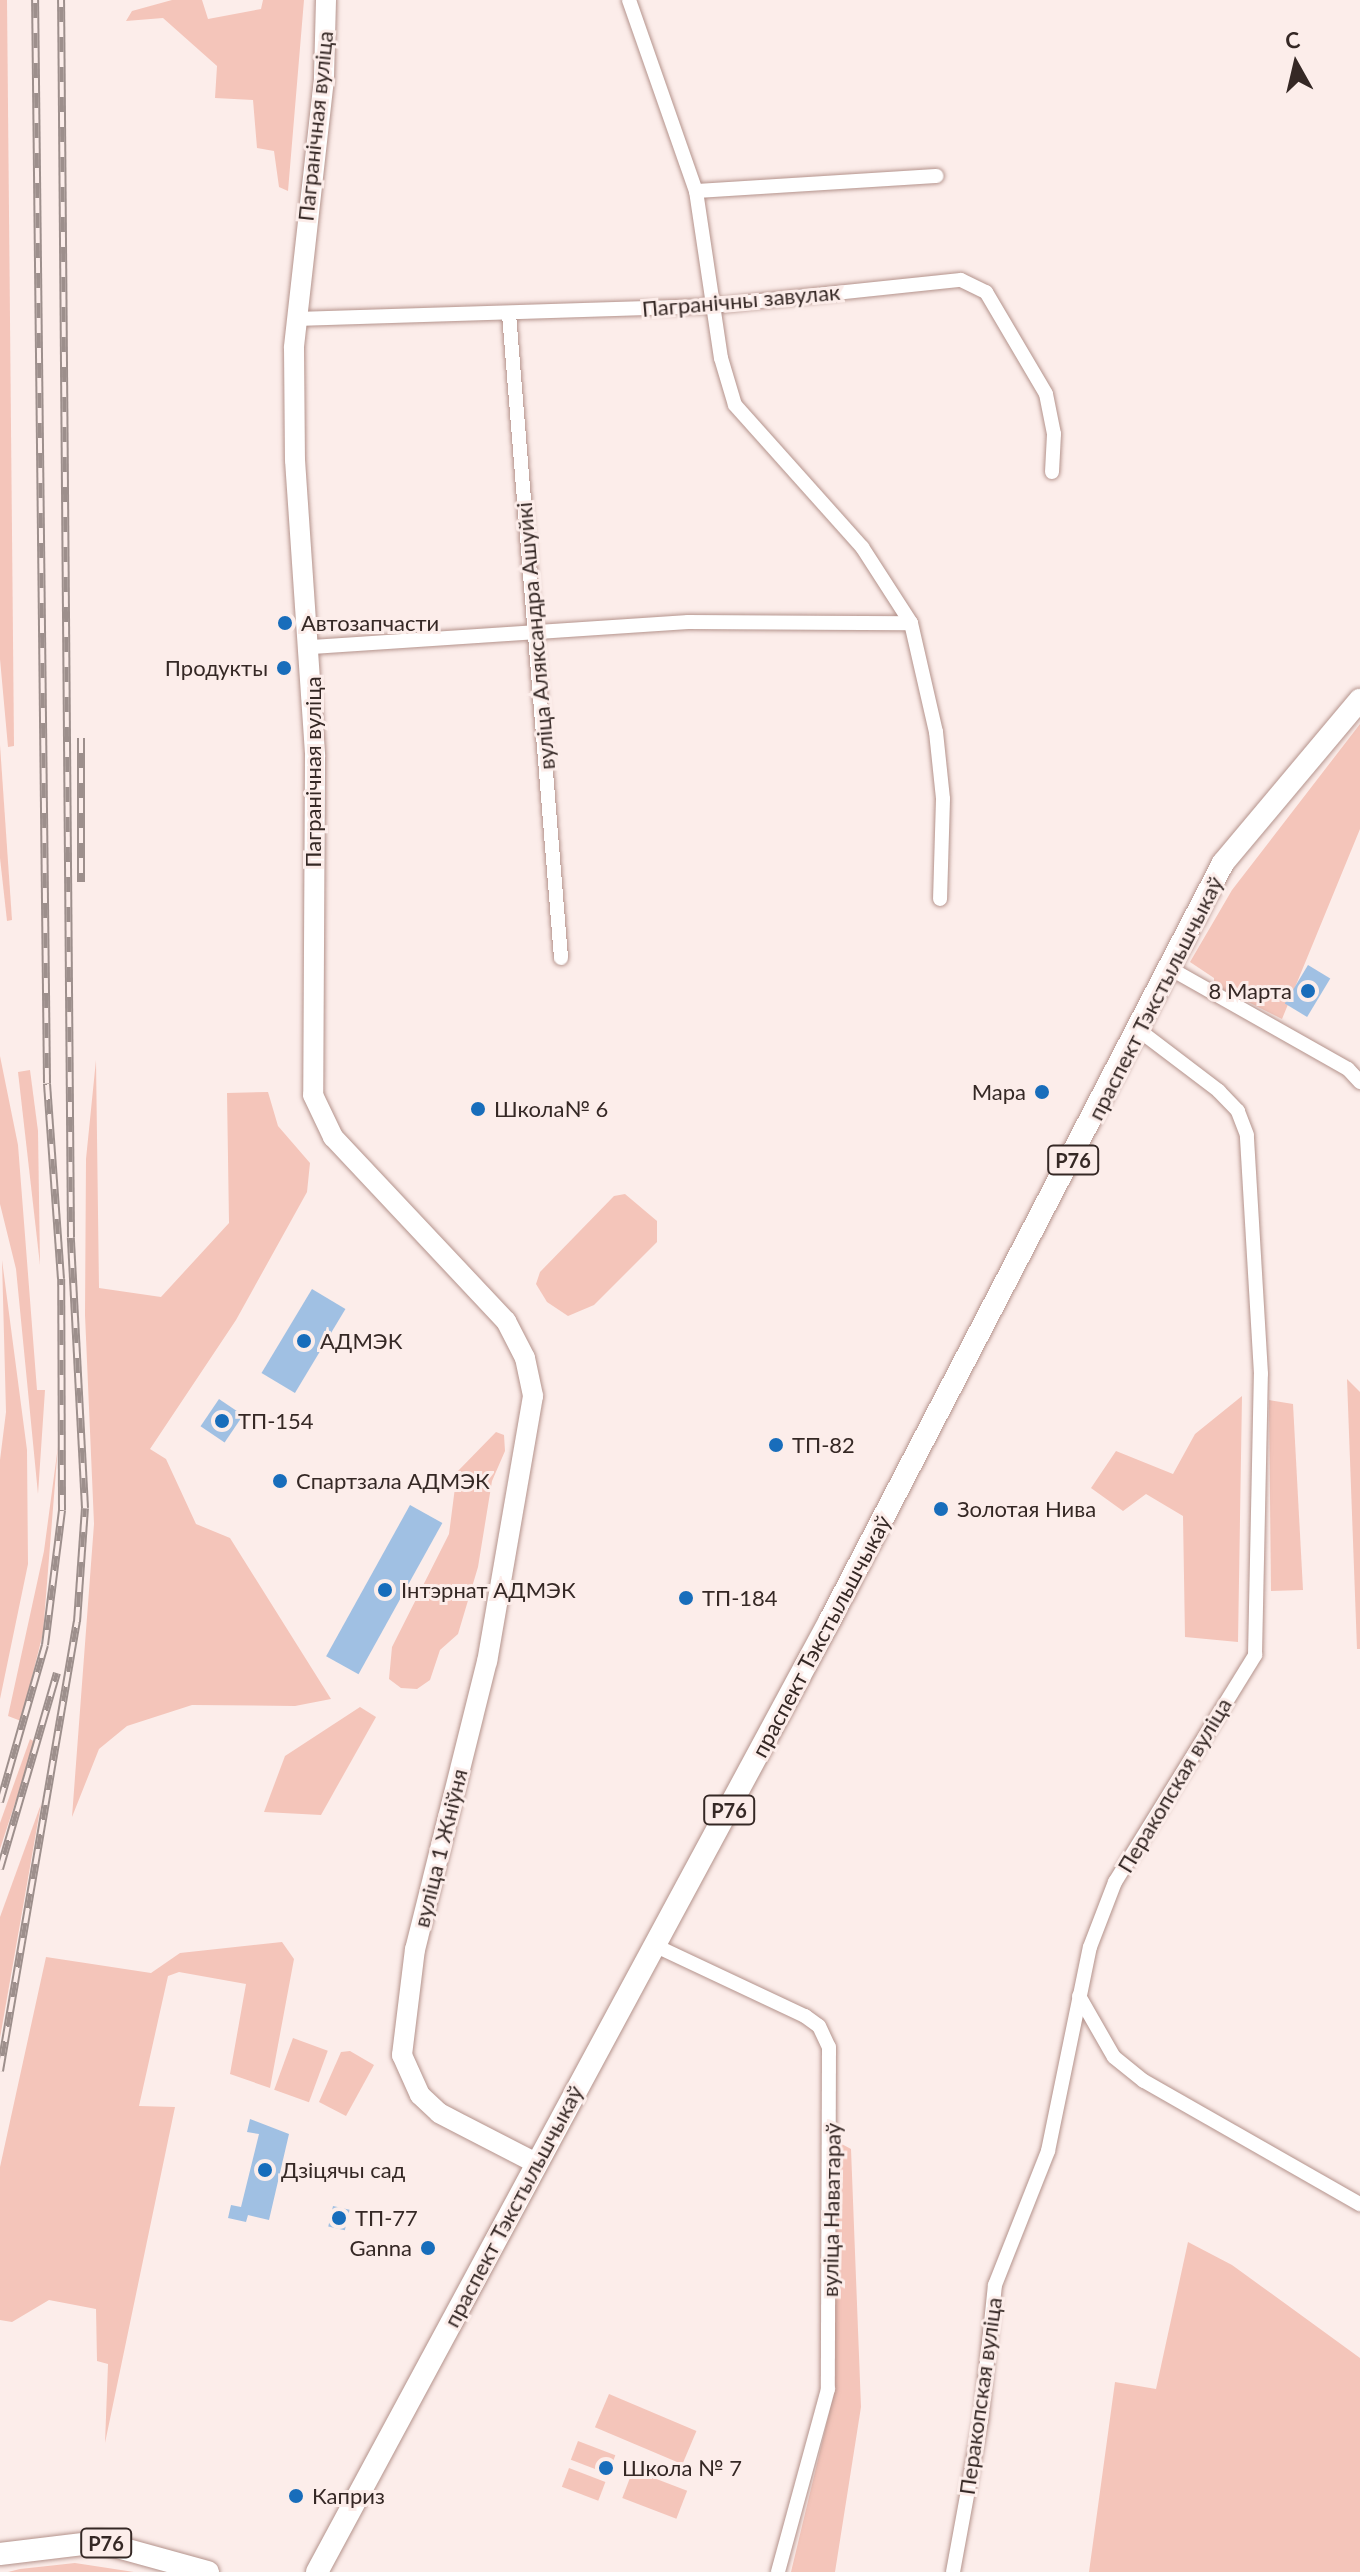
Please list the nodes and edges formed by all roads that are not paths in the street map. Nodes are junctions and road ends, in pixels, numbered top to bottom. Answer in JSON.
{"nodes":[{"id":1,"x":326,"y":0,"type":"edge"},
{"id":2,"x":629,"y":0,"type":"edge"},
{"id":3,"x":937,"y":176,"type":"dead end"},
{"id":4,"x":696,"y":191,"type":"junction"},
{"id":5,"x":712,"y":306,"type":"junction"},
{"id":6,"x":509,"y":314,"type":"junction"},
{"id":7,"x":295,"y":319,"type":"junction"},
{"id":8,"x":1052,"y":472,"type":"dead end"},
{"id":9,"x":911,"y":623,"type":"junction"},
{"id":10,"x":534,"y":634,"type":"junction"},
{"id":11,"x":312,"y":647,"type":"junction"},
{"id":12,"x":1360,"y":700,"type":"edge"},
{"id":13,"x":940,"y":899,"type":"dead end"},
{"id":14,"x":561,"y":958,"type":"dead end"},
{"id":15,"x":1171,"y":969,"type":"junction"},
{"id":16,"x":1140,"y":1031,"type":"junction"},
{"id":17,"x":1360,"y":1082,"type":"edge"},
{"id":18,"x":522,"y":1467,"type":"joint"},
{"id":19,"x":656,"y":1946,"type":"junction"},
{"id":20,"x":1079,"y":1996,"type":"junction"},
{"id":21,"x":536,"y":2163,"type":"junction"},
{"id":22,"x":1360,"y":2204,"type":"edge"},
{"id":23,"x":0,"y":2554,"type":"edge"},
{"id":24,"x":208,"y":2572,"type":"edge"},
{"id":25,"x":317,"y":2572,"type":"edge"},
{"id":26,"x":778,"y":2572,"type":"edge"},
{"id":27,"x":953,"y":2572,"type":"edge"}],
"edges":[{"from":1,"to":7,"type":"main road","name":"Пагранічная вуліца"},
{"from":2,"to":4,"type":"street"},
{"from":3,"to":4,"type":"street"},
{"from":4,"to":5,"type":"street"},
{"from":5,"to":6,"type":"street","name":"Пагранічны завулак"},
{"from":5,"to":8,"type":"street","name":"Пагранічны завулак"},
{"from":5,"to":9,"type":"street"},
{"from":6,"to":7,"type":"street","name":"Пагранічны завулак"},
{"from":6,"to":10,"type":"street","name":"вуліца Аляксандра Ашуйкі"},
{"from":7,"to":11,"type":"main road","name":"Пагранічная вуліца"},
{"from":9,"to":10,"type":"street"},
{"from":9,"to":13,"type":"street"},
{"from":10,"to":11,"type":"street"},
{"from":10,"to":14,"type":"street","name":"вуліца Аляксандра Ашуйкі"},
{"from":11,"to":18,"type":"main road","name":"Пагранічная вуліца"},
{"from":12,"to":15,"type":"main road","name":"праспект Тэкстыльшчыкаў","number":"Р76"},
{"from":15,"to":16,"type":"main road","name":"праспект Тэкстыльшчыкаў","number":"Р76"},
{"from":15,"to":17,"type":"street"},
{"from":16,"to":19,"type":"main road","name":"праспект Тэкстыльшчыкаў","number":"Р76"},
{"from":16,"to":20,"type":"street","name":"Перакопская вуліца"},
{"from":18,"to":21,"type":"main road","name":"вуліца 1 Жніўня"},
{"from":19,"to":21,"type":"main road","name":"праспект Тэкстыльшчыкаў","number":"Р76"},
{"from":19,"to":26,"type":"street","name":"вуліца Наватараў"},
{"from":20,"to":22,"type":"street"},
{"from":20,"to":27,"type":"street","name":"Перакопская вуліца"},
{"from":21,"to":25,"type":"main road","name":"праспект Тэкстыльшчыкаў","number":"Р76"},
{"from":23,"to":24,"type":"main road","number":"Р76"}]}
